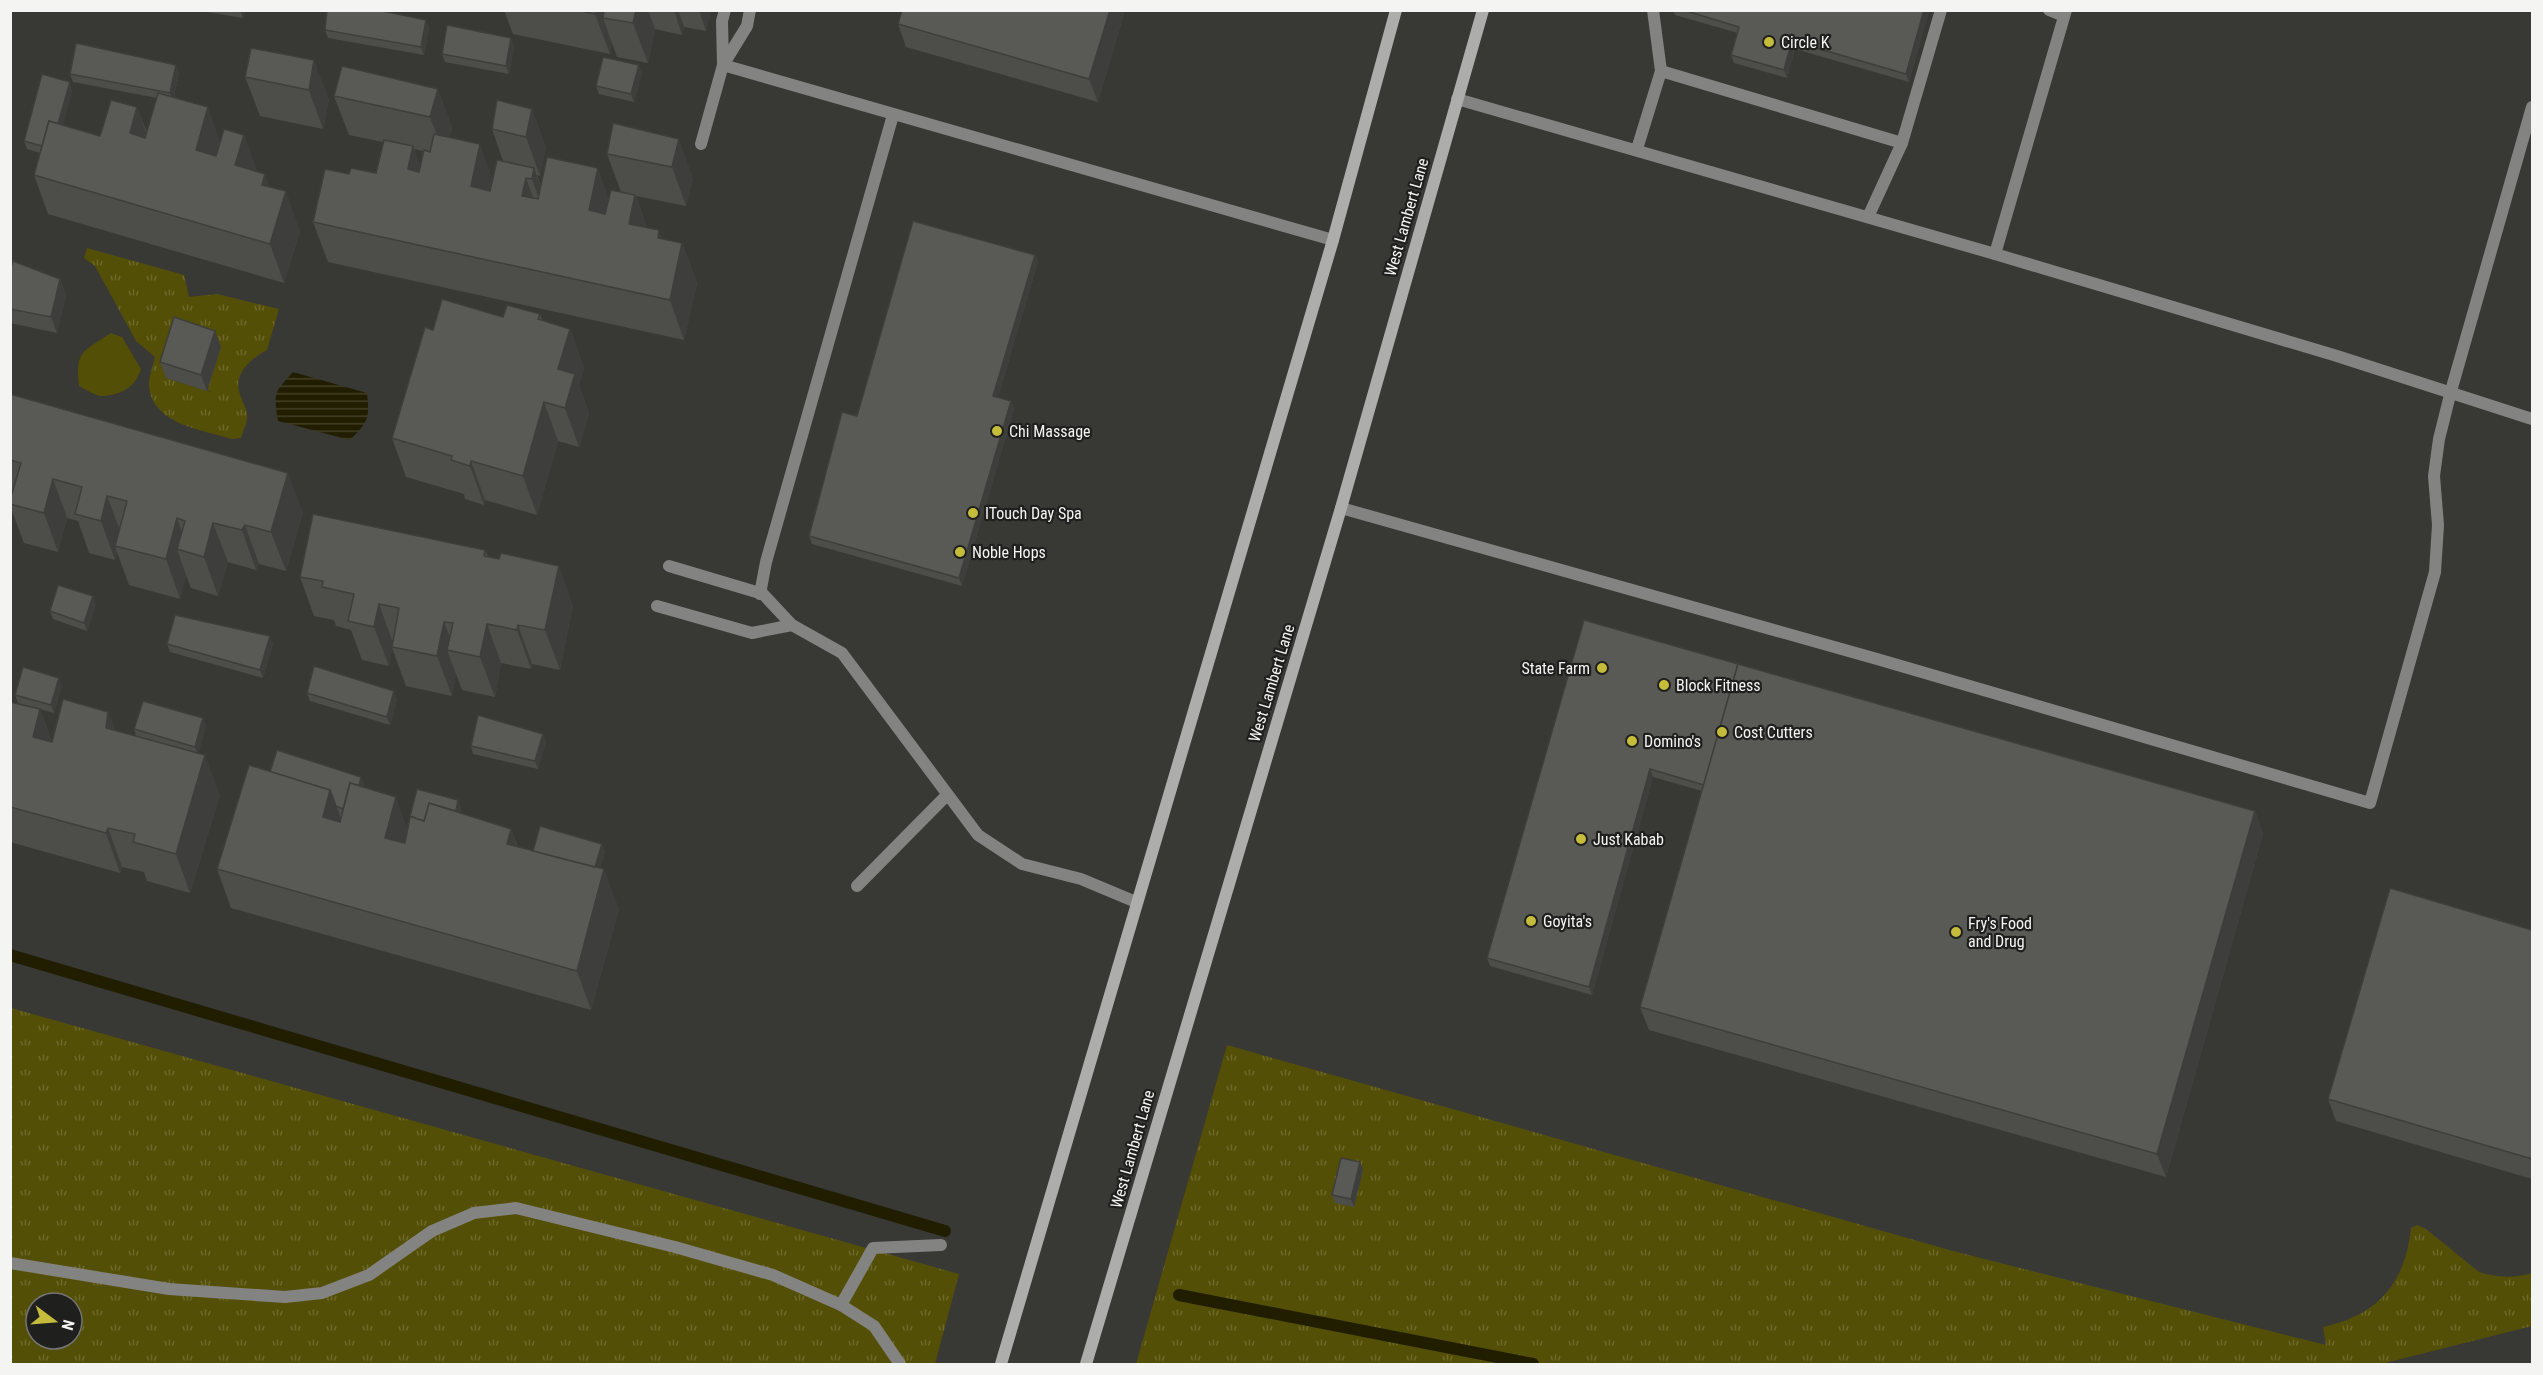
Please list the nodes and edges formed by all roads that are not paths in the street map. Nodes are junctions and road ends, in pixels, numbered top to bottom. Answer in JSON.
{"nodes":[{"id":1,"x":725,"y":10,"type":"edge"},
{"id":2,"x":750,"y":10,"type":"edge"},
{"id":3,"x":1396,"y":10,"type":"edge"},
{"id":4,"x":1483,"y":10,"type":"edge"},
{"id":5,"x":1653,"y":10,"type":"edge"},
{"id":6,"x":1941,"y":10,"type":"edge"},
{"id":7,"x":2049,"y":10,"type":"edge"},
{"id":8,"x":2065,"y":13,"type":"edge"},
{"id":9,"x":723,"y":65,"type":"junction"},
{"id":10,"x":1661,"y":71,"type":"junction"},
{"id":11,"x":1457,"y":99,"type":"junction"},
{"id":12,"x":2532,"y":107,"type":"edge"},
{"id":13,"x":893,"y":115,"type":"junction"},
{"id":14,"x":1902,"y":143,"type":"junction"},
{"id":15,"x":701,"y":144,"type":"dead end"},
{"id":16,"x":1637,"y":149,"type":"junction"},
{"id":17,"x":1868,"y":217,"type":"junction"},
{"id":18,"x":1333,"y":240,"type":"junction"},
{"id":19,"x":1995,"y":254,"type":"junction"},
{"id":20,"x":2451,"y":391,"type":"junction"},
{"id":21,"x":2532,"y":418,"type":"edge"},
{"id":22,"x":1341,"y":508,"type":"junction"},
{"id":23,"x":669,"y":566,"type":"dead end"},
{"id":24,"x":760,"y":594,"type":"junction"},
{"id":25,"x":657,"y":606,"type":"dead end"},
{"id":26,"x":792,"y":625,"type":"junction"},
{"id":27,"x":947,"y":795,"type":"junction"},
{"id":28,"x":857,"y":886,"type":"dead end"},
{"id":29,"x":1136,"y":902,"type":"junction"},
{"id":30,"x":941,"y":1245,"type":"dead end"},
{"id":31,"x":10,"y":1263,"type":"edge"},
{"id":32,"x":841,"y":1305,"type":"junction"},
{"id":33,"x":900,"y":1365,"type":"edge"},
{"id":34,"x":1001,"y":1365,"type":"edge"},
{"id":35,"x":1086,"y":1365,"type":"edge"}],
"edges":[{"from":1,"to":9,"type":"lane"},
{"from":2,"to":9,"type":"lane"},
{"from":3,"to":18,"type":"main road"},
{"from":4,"to":11,"type":"main road","name":"West Lambert Lane"},
{"from":5,"to":10,"type":"lane"},
{"from":6,"to":14,"type":"lane"},
{"from":7,"to":8,"type":"lane"},
{"from":8,"to":19,"type":"lane"},
{"from":9,"to":13,"type":"lane"},
{"from":9,"to":15,"type":"lane"},
{"from":10,"to":14,"type":"lane"},
{"from":10,"to":16,"type":"lane"},
{"from":11,"to":16,"type":"lane"},
{"from":11,"to":22,"type":"main road","name":"West Lambert Lane"},
{"from":12,"to":20,"type":"lane"},
{"from":13,"to":18,"type":"lane"},
{"from":13,"to":24,"type":"lane"},
{"from":14,"to":17,"type":"lane"},
{"from":16,"to":17,"type":"lane"},
{"from":17,"to":19,"type":"lane"},
{"from":18,"to":29,"type":"main road"},
{"from":19,"to":20,"type":"lane"},
{"from":20,"to":21,"type":"lane"},
{"from":20,"to":22,"type":"lane"},
{"from":22,"to":35,"type":"main road","name":"West Lambert Lane"},
{"from":23,"to":24,"type":"lane"},
{"from":24,"to":26,"type":"lane"},
{"from":25,"to":26,"type":"lane"},
{"from":26,"to":27,"type":"lane"},
{"from":27,"to":28,"type":"lane"},
{"from":27,"to":29,"type":"lane"},
{"from":29,"to":34,"type":"main road"},
{"from":30,"to":32,"type":"lane"},
{"from":31,"to":32,"type":"lane"},
{"from":32,"to":33,"type":"lane"}]}
